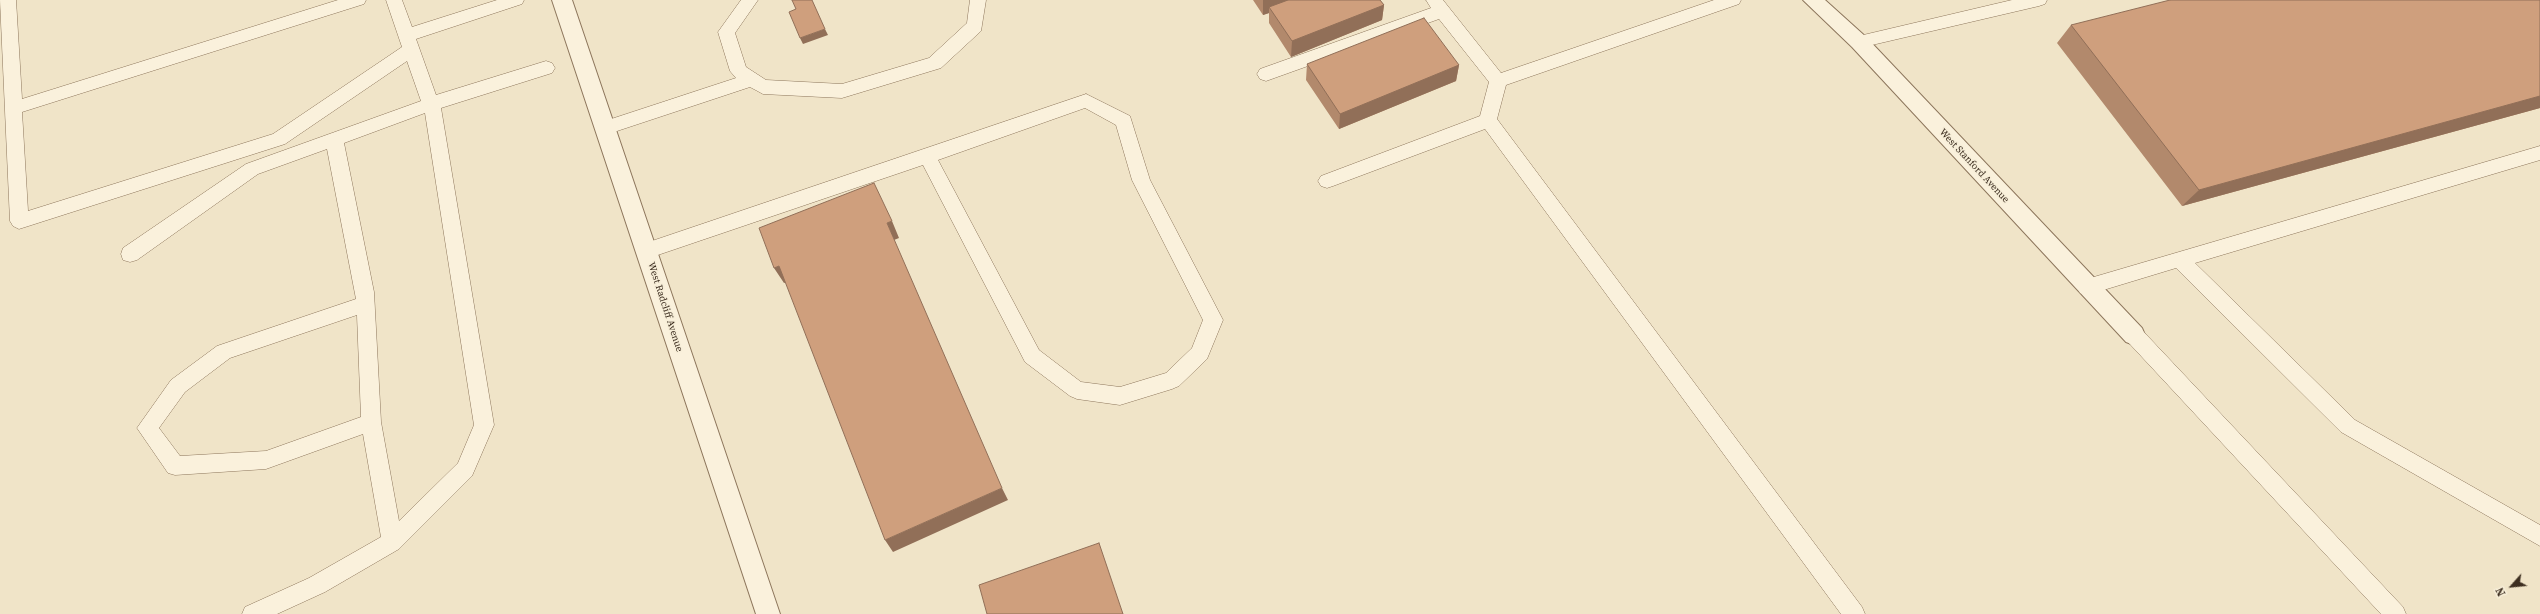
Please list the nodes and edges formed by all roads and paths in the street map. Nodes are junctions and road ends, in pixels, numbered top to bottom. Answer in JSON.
{"nodes":[{"id":1,"x":8,"y":0,"type":"edge"},
{"id":2,"x":358,"y":0,"type":"edge"},
{"id":3,"x":394,"y":0,"type":"edge"},
{"id":4,"x":516,"y":0,"type":"edge"},
{"id":5,"x":562,"y":0,"type":"edge"},
{"id":6,"x":750,"y":0,"type":"edge"},
{"id":7,"x":978,"y":0,"type":"edge"},
{"id":8,"x":1733,"y":0,"type":"edge"},
{"id":9,"x":1813,"y":0,"type":"edge"},
{"id":10,"x":2039,"y":0,"type":"edge"},
{"id":11,"x":1438,"y":6,"type":"edge"},
{"id":12,"x":1859,"y":42,"type":"junction"},
{"id":13,"x":409,"y":43,"type":"junction"},
{"id":14,"x":546,"y":68,"type":"dead end"},
{"id":15,"x":1266,"y":74,"type":"dead end"},
{"id":16,"x":750,"y":80,"type":"junction"},
{"id":17,"x":1498,"y":81,"type":"junction"},
{"id":18,"x":431,"y":104,"type":"junction"},
{"id":19,"x":14,"y":108,"type":"junction"},
{"id":20,"x":1488,"y":120,"type":"junction"},
{"id":21,"x":605,"y":128,"type":"junction"},
{"id":22,"x":334,"y":138,"type":"junction"},
{"id":23,"x":2540,"y":154,"type":"edge"},
{"id":24,"x":927,"y":156,"type":"junction"},
{"id":25,"x":1327,"y":181,"type":"dead end"},
{"id":26,"x":646,"y":251,"type":"junction"},
{"id":27,"x":130,"y":254,"type":"dead end"},
{"id":28,"x":2180,"y":260,"type":"junction"},
{"id":29,"x":2087,"y":287,"type":"junction"},
{"id":30,"x":365,"y":304,"type":"junction"},
{"id":31,"x":2134,"y":335,"type":"joint"},
{"id":32,"x":371,"y":422,"type":"junction"},
{"id":33,"x":2540,"y":536,"type":"edge"},
{"id":34,"x":392,"y":542,"type":"junction"},
{"id":35,"x":253,"y":614,"type":"edge"},
{"id":36,"x":768,"y":614,"type":"edge"},
{"id":37,"x":1854,"y":614,"type":"edge"},
{"id":38,"x":2395,"y":614,"type":"edge"}],
"edges":[{"from":1,"to":19,"type":"lane"},
{"from":2,"to":19,"type":"lane"},
{"from":3,"to":13,"type":"lane"},
{"from":4,"to":13,"type":"lane"},
{"from":5,"to":21,"type":"street","name":"West Radcliff Avenue"},
{"from":6,"to":16,"type":"lane"},
{"from":7,"to":16,"type":"lane"},
{"from":8,"to":17,"type":"lane"},
{"from":9,"to":12,"type":"street","name":"West Stanford Avenue"},
{"from":10,"to":12,"type":"lane"},
{"from":11,"to":15,"type":"lane"},
{"from":11,"to":17,"type":"lane"},
{"from":12,"to":29,"type":"street","name":"West Stanford Avenue"},
{"from":13,"to":18,"type":"lane"},
{"from":13,"to":19,"type":"lane"},
{"from":14,"to":18,"type":"lane"},
{"from":16,"to":21,"type":"lane"},
{"from":17,"to":20,"type":"lane"},
{"from":18,"to":22,"type":"lane"},
{"from":18,"to":34,"type":"lane"},
{"from":20,"to":25,"type":"lane"},
{"from":20,"to":37,"type":"lane"},
{"from":21,"to":26,"type":"street","name":"West Radcliff Avenue"},
{"from":22,"to":27,"type":"lane"},
{"from":22,"to":30,"type":"lane"},
{"from":23,"to":28,"type":"lane"},
{"from":24,"to":24,"type":"lane"},
{"from":24,"to":26,"type":"lane"},
{"from":26,"to":36,"type":"street","name":"West Radcliff Avenue"},
{"from":28,"to":29,"type":"lane"},
{"from":28,"to":33,"type":"lane"},
{"from":29,"to":31,"type":"street","name":"West Stanford Avenue"},
{"from":30,"to":32,"type":"lane"},
{"from":30,"to":32,"type":"lane"},
{"from":31,"to":38,"type":"lane"},
{"from":32,"to":34,"type":"lane"},
{"from":34,"to":35,"type":"lane"}]}
